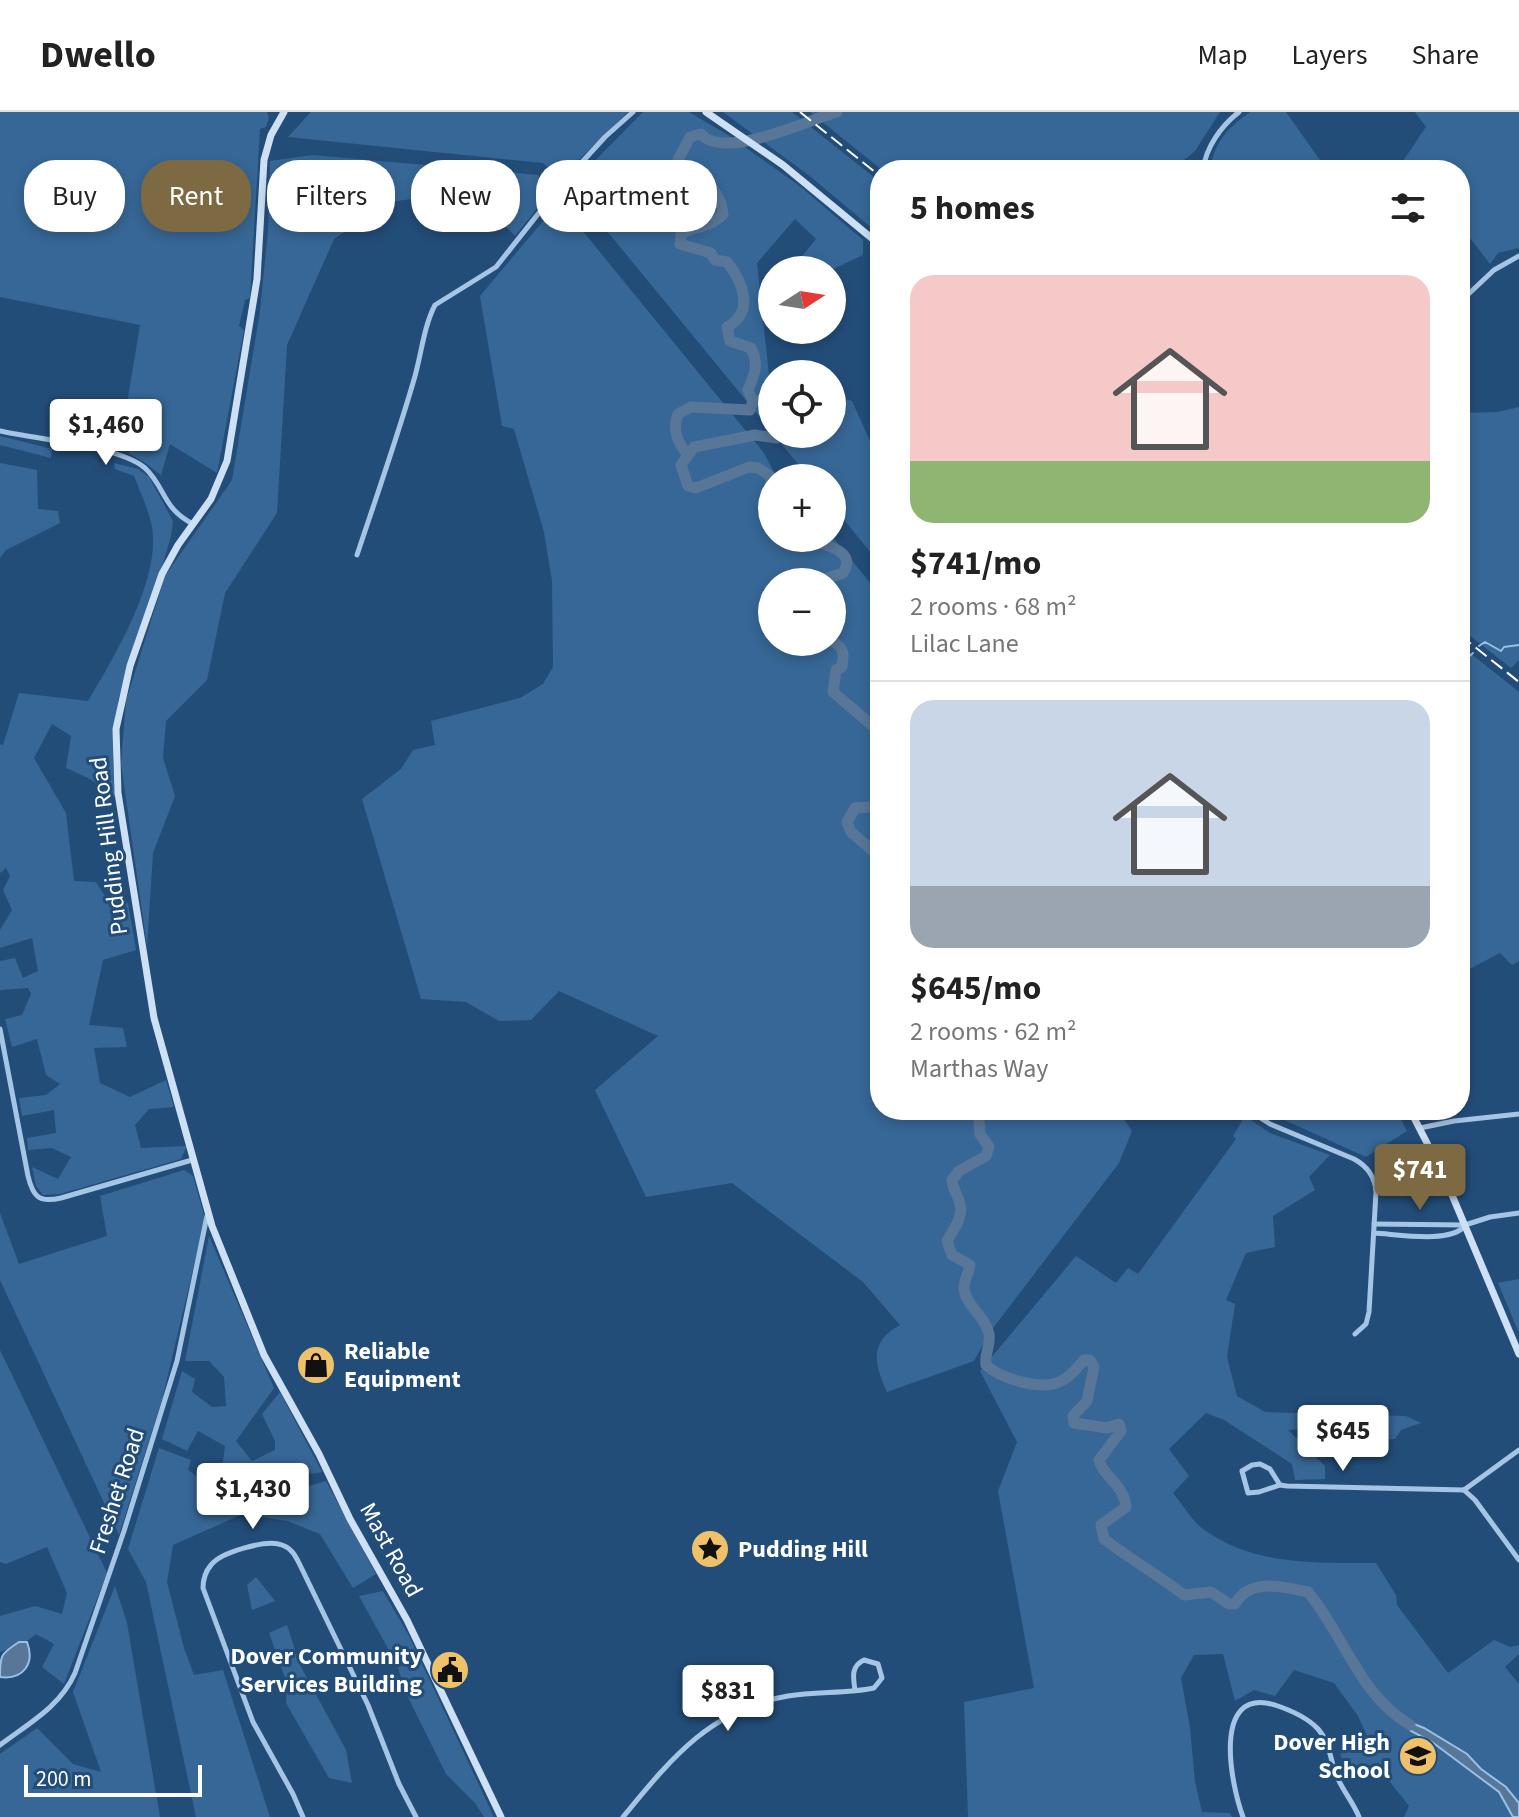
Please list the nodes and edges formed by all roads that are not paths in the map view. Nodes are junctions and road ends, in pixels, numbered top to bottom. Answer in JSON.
{"nodes":[{"id":1,"x":633,"y":112,"type":"edge"},
{"id":2,"x":706,"y":112,"type":"edge"},
{"id":3,"x":1239,"y":112,"type":"edge"},
{"id":4,"x":281,"y":113,"type":"edge"},
{"id":5,"x":1205,"y":160,"type":"edge"},
{"id":6,"x":870,"y":237,"type":"edge"},
{"id":7,"x":1519,"y":256,"type":"edge"},
{"id":8,"x":1470,"y":293,"type":"edge"},
{"id":9,"x":0,"y":431,"type":"edge"},
{"id":10,"x":193,"y":524,"type":"junction"},
{"id":11,"x":357,"y":555,"type":"dead end"},
{"id":12,"x":0,"y":1029,"type":"edge"},
{"id":13,"x":1519,"y":1114,"type":"edge"},
{"id":14,"x":1470,"y":1119,"type":"edge"},
{"id":15,"x":1262,"y":1120,"type":"edge"},
{"id":16,"x":1416,"y":1120,"type":"edge"},
{"id":17,"x":1463,"y":1120,"type":"edge"},
{"id":18,"x":1420,"y":1128,"type":"junction"},
{"id":19,"x":192,"y":1160,"type":"junction"},
{"id":20,"x":1519,"y":1213,"type":"edge"},
{"id":21,"x":207,"y":1215,"type":"junction"},
{"id":22,"x":1374,"y":1224,"type":"junction"},
{"id":23,"x":1465,"y":1225,"type":"junction"},
{"id":24,"x":1374,"y":1233,"type":"junction"},
{"id":25,"x":1355,"y":1334,"type":"dead end"},
{"id":26,"x":1519,"y":1354,"type":"edge"},
{"id":27,"x":1519,"y":1450,"type":"edge"},
{"id":28,"x":1280,"y":1485,"type":"junction"},
{"id":29,"x":1464,"y":1490,"type":"junction"},
{"id":30,"x":1519,"y":1560,"type":"edge"},
{"id":31,"x":855,"y":1690,"type":"junction"},
{"id":32,"x":0,"y":1745,"type":"edge"},
{"id":33,"x":303,"y":1817,"type":"edge"},
{"id":34,"x":416,"y":1817,"type":"edge"},
{"id":35,"x":501,"y":1817,"type":"edge"},
{"id":36,"x":623,"y":1817,"type":"edge"},
{"id":37,"x":1243,"y":1817,"type":"edge"},
{"id":38,"x":1359,"y":1817,"type":"edge"}],
"edges":[{"from":1,"to":11,"type":"street"},
{"from":2,"to":6,"type":"street"},
{"from":3,"to":5,"type":"street"},
{"from":4,"to":10,"type":"street","name":"Pudding Hill Road"},
{"from":7,"to":8,"type":"street"},
{"from":9,"to":10,"type":"street"},
{"from":10,"to":19,"type":"street","name":"Pudding Hill Road"},
{"from":12,"to":19,"type":"street"},
{"from":13,"to":14,"type":"street"},
{"from":15,"to":22,"type":"street"},
{"from":16,"to":18,"type":"street"},
{"from":17,"to":18,"type":"street"},
{"from":18,"to":23,"type":"street"},
{"from":19,"to":21,"type":"street","name":"Pudding Hill Road"},
{"from":20,"to":23,"type":"street"},
{"from":21,"to":32,"type":"street","name":"Freshet Road"},
{"from":21,"to":35,"type":"street","name":"Mast Road"},
{"from":22,"to":23,"type":"street"},
{"from":22,"to":24,"type":"street"},
{"from":23,"to":24,"type":"street"},
{"from":23,"to":26,"type":"street"},
{"from":24,"to":25,"type":"street"},
{"from":27,"to":29,"type":"street"},
{"from":28,"to":28,"type":"street"},
{"from":28,"to":29,"type":"street"},
{"from":29,"to":30,"type":"street"},
{"from":31,"to":31,"type":"street"},
{"from":31,"to":36,"type":"street"},
{"from":33,"to":34,"type":"street"},
{"from":37,"to":38,"type":"street"}]}
